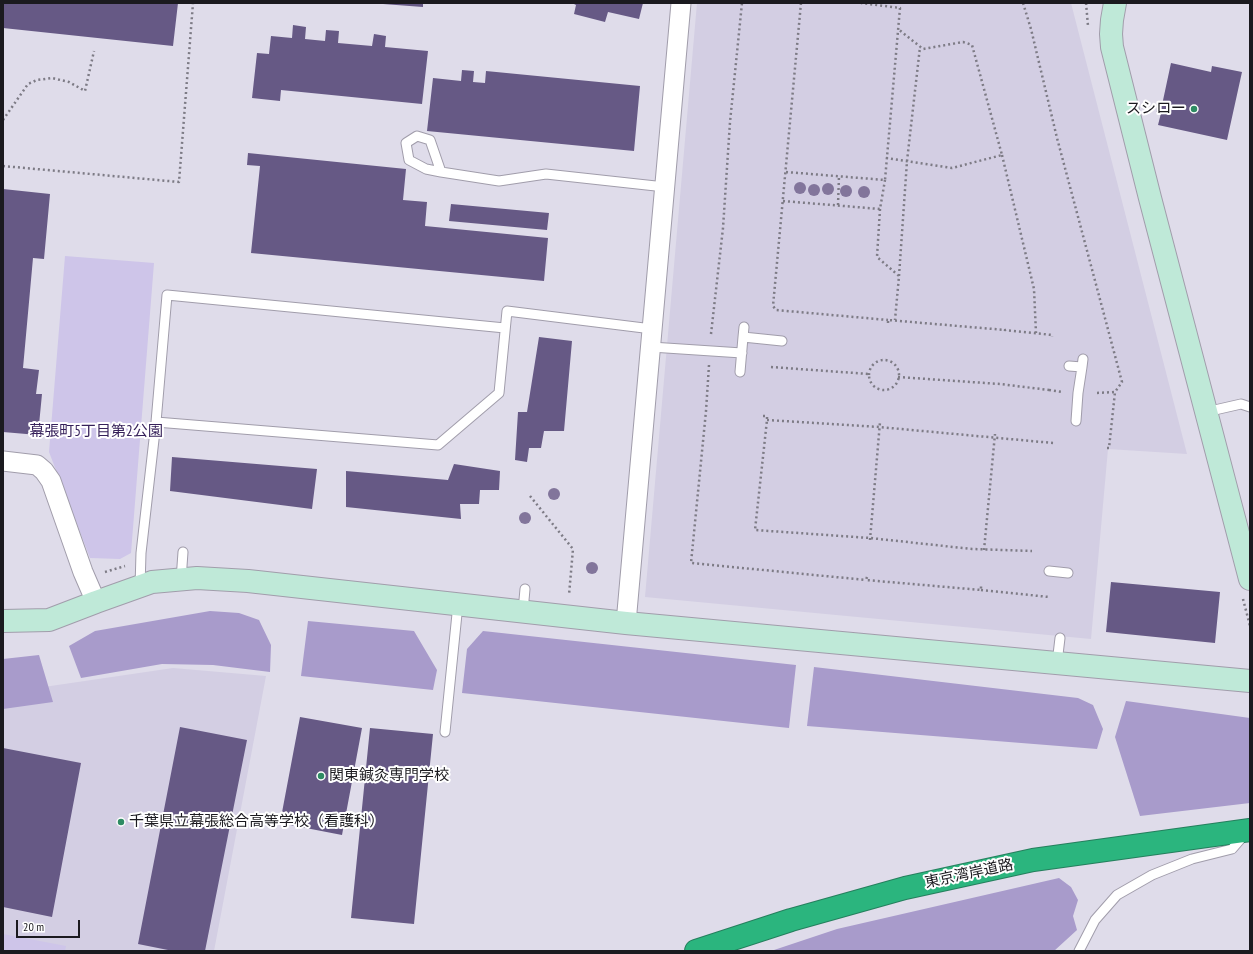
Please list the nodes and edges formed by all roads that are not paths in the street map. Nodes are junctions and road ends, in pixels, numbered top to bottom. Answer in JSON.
{"nodes":[{"id":1,"x":682,"y":3,"type":"edge"},
{"id":2,"x":1115,"y":3,"type":"edge"},
{"id":3,"x":441,"y":172,"type":"dead end"},
{"id":4,"x":665,"y":187,"type":"junction"},
{"id":5,"x":744,"y":327,"type":"dead end"},
{"id":6,"x":505,"y":328,"type":"junction"},
{"id":7,"x":743,"y":337,"type":"junction"},
{"id":8,"x":651,"y":338,"type":"junction"},
{"id":9,"x":782,"y":341,"type":"dead end"},
{"id":10,"x":742,"y":353,"type":"junction"},
{"id":11,"x":1069,"y":366,"type":"dead end"},
{"id":12,"x":740,"y":372,"type":"dead end"},
{"id":13,"x":1250,"y":407,"type":"edge"},
{"id":14,"x":1206,"y":412,"type":"junction"},
{"id":15,"x":1076,"y":421,"type":"dead end"},
{"id":16,"x":156,"y":422,"type":"junction"},
{"id":17,"x":3,"y":461,"type":"edge"},
{"id":18,"x":183,"y":552,"type":"dead end"},
{"id":19,"x":1049,"y":571,"type":"dead end"},
{"id":20,"x":1068,"y":573,"type":"dead end"},
{"id":21,"x":1250,"y":579,"type":"edge"},
{"id":22,"x":181,"y":580,"type":"junction"},
{"id":23,"x":140,"y":587,"type":"junction"},
{"id":24,"x":525,"y":589,"type":"dead end"},
{"id":25,"x":96,"y":602,"type":"junction"},
{"id":26,"x":458,"y":604,"type":"junction"},
{"id":27,"x":523,"y":611,"type":"junction"},
{"id":28,"x":3,"y":621,"type":"edge"},
{"id":29,"x":626,"y":623,"type":"junction"},
{"id":30,"x":1060,"y":638,"type":"dead end"},
{"id":31,"x":1057,"y":663,"type":"junction"},
{"id":32,"x":1250,"y":681,"type":"edge"},
{"id":33,"x":444,"y":732,"type":"dead end"},
{"id":34,"x":1249,"y":830,"type":"edge"},
{"id":35,"x":696,"y":951,"type":"edge"},
{"id":36,"x":1079,"y":951,"type":"edge"}],
"edges":[{"from":1,"to":4,"type":"street"},
{"from":2,"to":14,"type":"street"},
{"from":3,"to":4,"type":"lane"},
{"from":4,"to":8,"type":"street"},
{"from":5,"to":7,"type":"lane"},
{"from":6,"to":8,"type":"lane"},
{"from":6,"to":16,"type":"lane"},
{"from":6,"to":16,"type":"lane"},
{"from":7,"to":9,"type":"lane"},
{"from":7,"to":10,"type":"lane"},
{"from":8,"to":10,"type":"lane"},
{"from":8,"to":29,"type":"street"},
{"from":10,"to":12,"type":"lane"},
{"from":11,"to":15,"type":"lane"},
{"from":13,"to":14,"type":"lane"},
{"from":14,"to":21,"type":"street"},
{"from":16,"to":23,"type":"lane"},
{"from":17,"to":25,"type":"street"},
{"from":18,"to":22,"type":"lane"},
{"from":19,"to":20,"type":"lane"},
{"from":22,"to":23,"type":"street"},
{"from":22,"to":26,"type":"street"},
{"from":23,"to":25,"type":"street"},
{"from":24,"to":27,"type":"lane"},
{"from":25,"to":28,"type":"street"},
{"from":26,"to":27,"type":"street"},
{"from":26,"to":33,"type":"lane"},
{"from":27,"to":29,"type":"street"},
{"from":29,"to":31,"type":"street"},
{"from":30,"to":31,"type":"lane"},
{"from":31,"to":32,"type":"street"},
{"from":34,"to":35,"type":"highway","name":"東京湾岸道路"},
{"from":34,"to":36,"type":"lane"}]}
